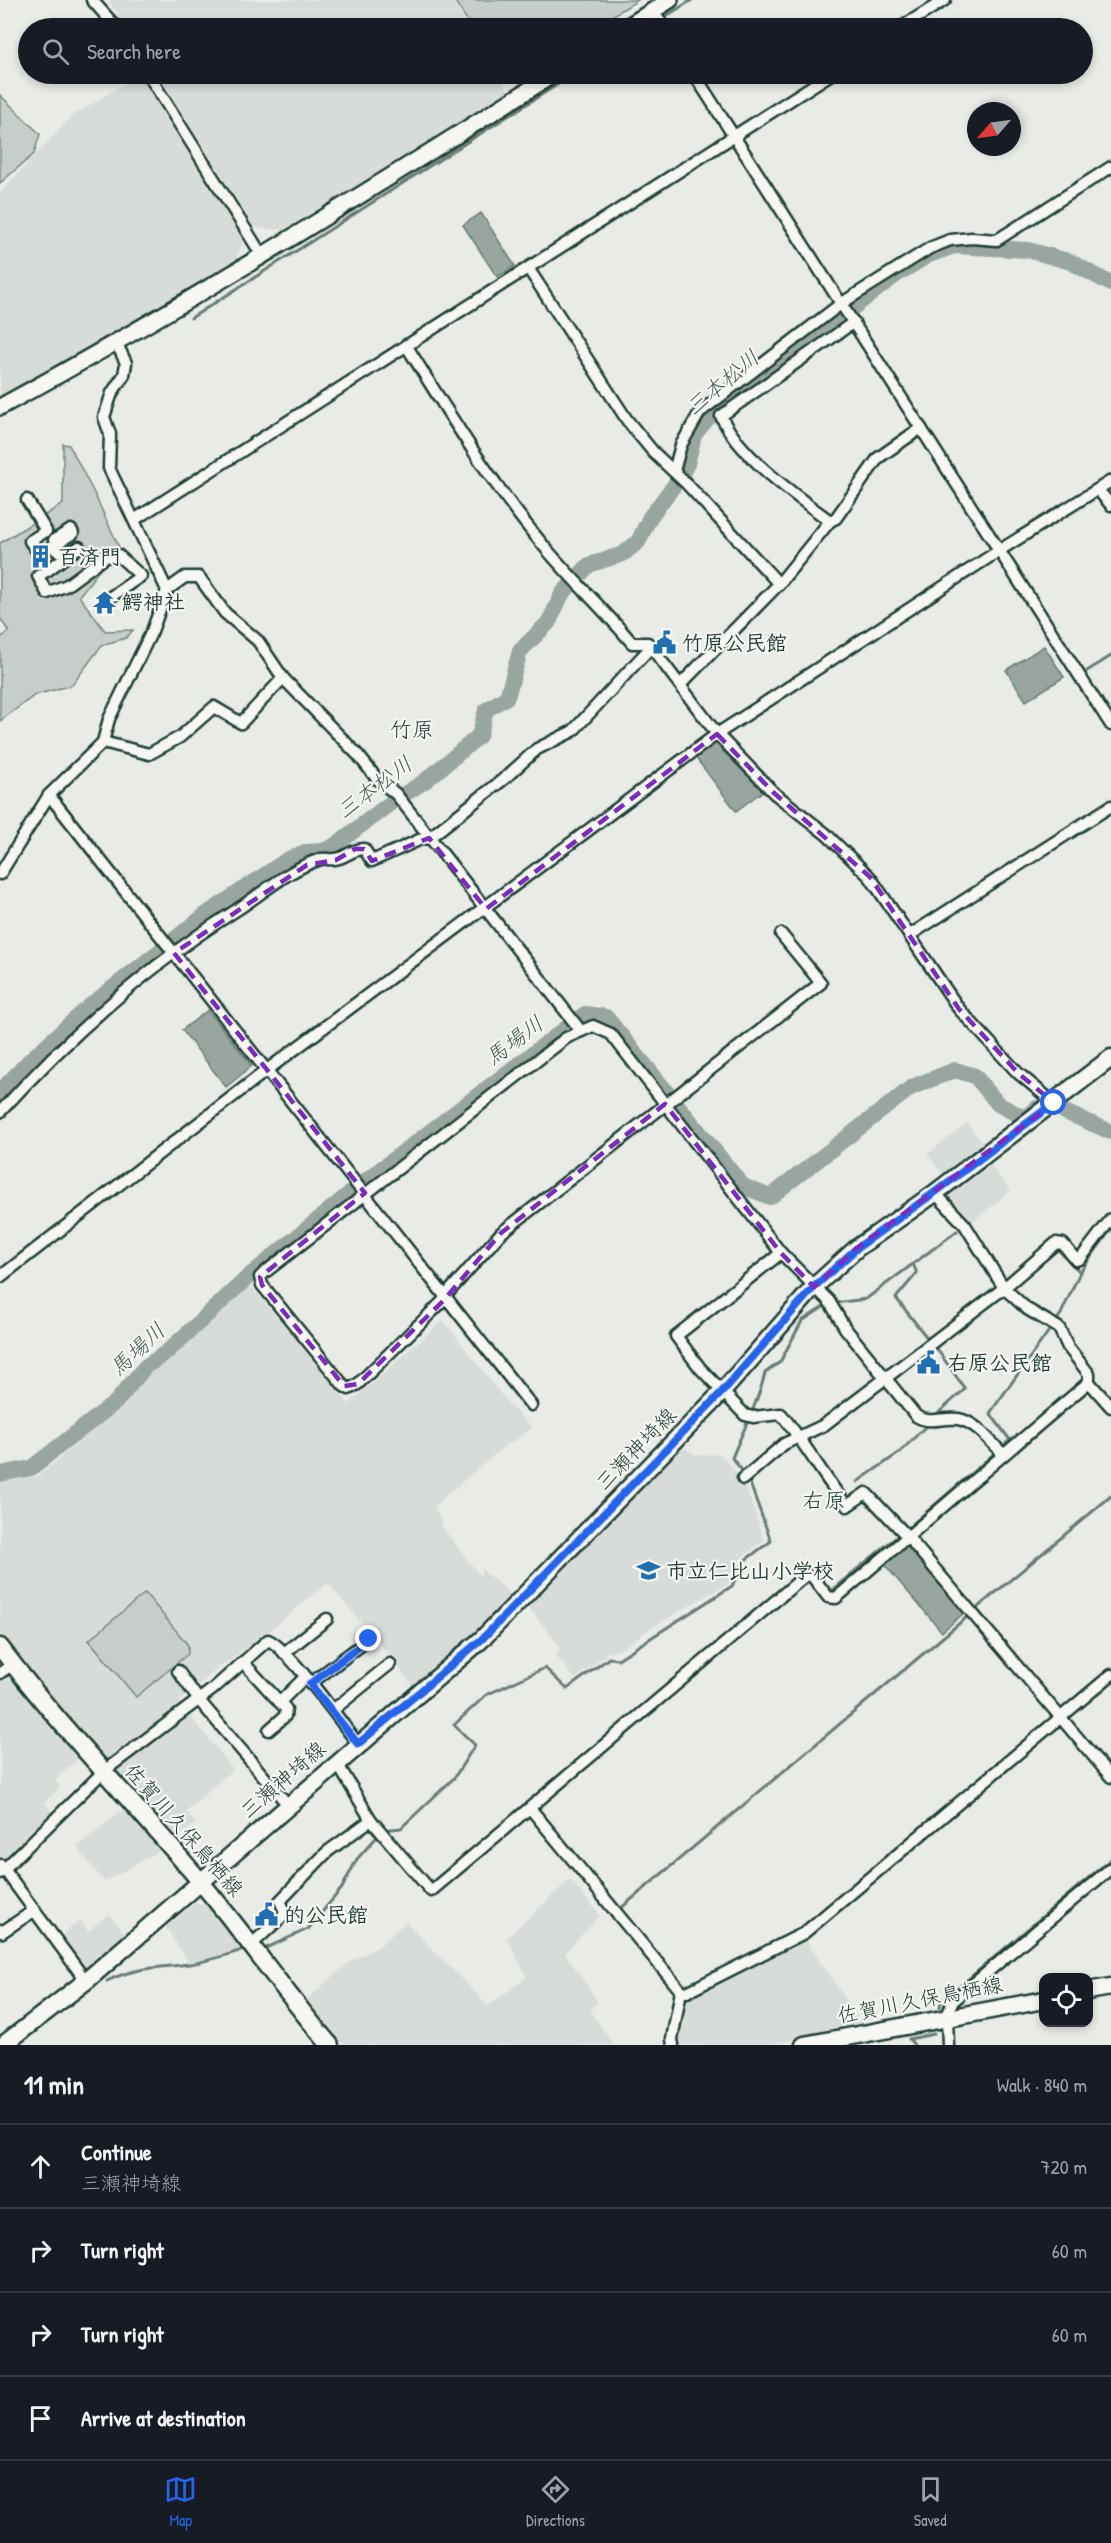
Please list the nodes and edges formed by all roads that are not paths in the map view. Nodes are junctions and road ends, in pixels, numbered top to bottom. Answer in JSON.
{"nodes":[{"id":1,"x":92,"y":0,"type":"edge"},
{"id":2,"x":670,"y":0,"type":"edge"},
{"id":3,"x":945,"y":0,"type":"edge"},
{"id":4,"x":653,"y":11,"type":"junction"},
{"id":5,"x":108,"y":18,"type":"edge"},
{"id":6,"x":641,"y":18,"type":"edge"},
{"id":7,"x":658,"y":18,"type":"edge"},
{"id":8,"x":916,"y":18,"type":"edge"},
{"id":9,"x":154,"y":84,"type":"edge"},
{"id":10,"x":538,"y":84,"type":"edge"},
{"id":11,"x":701,"y":84,"type":"edge"},
{"id":12,"x":816,"y":84,"type":"edge"},
{"id":13,"x":735,"y":136,"type":"junction"},
{"id":14,"x":1111,"y":167,"type":"edge"},
{"id":15,"x":263,"y":257,"type":"junction"},
{"id":16,"x":528,"y":268,"type":"junction"},
{"id":17,"x":842,"y":303,"type":"junction"},
{"id":18,"x":854,"y":322,"type":"junction"},
{"id":19,"x":117,"y":344,"type":"junction"},
{"id":20,"x":406,"y":345,"type":"junction"},
{"id":21,"x":0,"y":408,"type":"edge"},
{"id":22,"x":921,"y":428,"type":"junction"},
{"id":23,"x":674,"y":471,"type":"junction"},
{"id":24,"x":1111,"y":481,"type":"edge"},
{"id":25,"x":1098,"y":490,"type":"junction"},
{"id":26,"x":27,"y":500,"type":"dead end"},
{"id":27,"x":1111,"y":505,"type":"edge"},
{"id":28,"x":134,"y":520,"type":"junction"},
{"id":29,"x":830,"y":521,"type":"junction"},
{"id":30,"x":54,"y":540,"type":"dead end"},
{"id":31,"x":79,"y":547,"type":"dead end"},
{"id":32,"x":1000,"y":550,"type":"junction"},
{"id":33,"x":67,"y":555,"type":"junction"},
{"id":34,"x":48,"y":570,"type":"junction"},
{"id":35,"x":779,"y":584,"type":"junction"},
{"id":36,"x":167,"y":590,"type":"junction"},
{"id":37,"x":109,"y":598,"type":"dead end"},
{"id":38,"x":650,"y":648,"type":"junction"},
{"id":39,"x":283,"y":678,"type":"junction"},
{"id":40,"x":681,"y":684,"type":"junction"},
{"id":41,"x":1111,"y":725,"type":"edge"},
{"id":42,"x":717,"y":734,"type":"junction"},
{"id":43,"x":103,"y":742,"type":"junction"},
{"id":44,"x":49,"y":795,"type":"junction"},
{"id":45,"x":1111,"y":806,"type":"edge"},
{"id":46,"x":429,"y":838,"type":"junction"},
{"id":47,"x":0,"y":874,"type":"edge"},
{"id":48,"x":486,"y":909,"type":"junction"},
{"id":49,"x":781,"y":934,"type":"dead end"},
{"id":50,"x":910,"y":935,"type":"junction"},
{"id":51,"x":174,"y":953,"type":"junction"},
{"id":52,"x":581,"y":1031,"type":"junction"},
{"id":53,"x":1111,"y":1058,"type":"edge"},
{"id":54,"x":267,"y":1070,"type":"junction"},
{"id":55,"x":1054,"y":1103,"type":"junction"},
{"id":56,"x":665,"y":1104,"type":"junction"},
{"id":57,"x":0,"y":1112,"type":"edge"},
{"id":58,"x":365,"y":1193,"type":"junction"},
{"id":59,"x":934,"y":1193,"type":"junction"},
{"id":60,"x":1111,"y":1220,"type":"edge"},
{"id":61,"x":781,"y":1252,"type":"junction"},
{"id":62,"x":0,"y":1277,"type":"edge"},
{"id":63,"x":814,"y":1287,"type":"junction"},
{"id":64,"x":1004,"y":1288,"type":"junction"},
{"id":65,"x":446,"y":1295,"type":"junction"},
{"id":66,"x":885,"y":1378,"type":"junction"},
{"id":67,"x":1089,"y":1382,"type":"junction"},
{"id":68,"x":722,"y":1392,"type":"junction"},
{"id":69,"x":531,"y":1405,"type":"dead end"},
{"id":70,"x":1111,"y":1407,"type":"edge"},
{"id":71,"x":800,"y":1437,"type":"junction"},
{"id":72,"x":1003,"y":1454,"type":"junction"},
{"id":73,"x":743,"y":1479,"type":"dead end"},
{"id":74,"x":907,"y":1536,"type":"junction"},
{"id":75,"x":327,"y":1619,"type":"dead end"},
{"id":76,"x":369,"y":1639,"type":"dead end"},
{"id":77,"x":0,"y":1647,"type":"edge"},
{"id":78,"x":284,"y":1653,"type":"junction"},
{"id":79,"x":243,"y":1662,"type":"junction"},
{"id":80,"x":390,"y":1664,"type":"dead end"},
{"id":81,"x":6,"y":1669,"type":"edge"},
{"id":82,"x":178,"y":1671,"type":"dead end"},
{"id":83,"x":1111,"y":1675,"type":"edge"},
{"id":84,"x":308,"y":1680,"type":"junction"},
{"id":85,"x":198,"y":1699,"type":"junction"},
{"id":86,"x":280,"y":1702,"type":"junction"},
{"id":87,"x":333,"y":1710,"type":"junction"},
{"id":88,"x":1061,"y":1718,"type":"junction"},
{"id":89,"x":269,"y":1730,"type":"dead end"},
{"id":90,"x":358,"y":1744,"type":"junction"},
{"id":91,"x":337,"y":1763,"type":"junction"},
{"id":92,"x":104,"y":1771,"type":"junction"},
{"id":93,"x":1111,"y":1777,"type":"edge"},
{"id":94,"x":288,"y":1805,"type":"junction"},
{"id":95,"x":530,"y":1808,"type":"junction"},
{"id":96,"x":378,"y":1828,"type":"junction"},
{"id":97,"x":1111,"y":1868,"type":"edge"},
{"id":98,"x":2,"y":1869,"type":"edge"},
{"id":99,"x":201,"y":1881,"type":"junction"},
{"id":100,"x":34,"y":1910,"type":"junction"},
{"id":101,"x":0,"y":1930,"type":"edge"},
{"id":102,"x":251,"y":1945,"type":"junction"},
{"id":103,"x":86,"y":1981,"type":"junction"},
{"id":104,"x":1111,"y":1987,"type":"edge"},
{"id":105,"x":1093,"y":1990,"type":"edge"},
{"id":106,"x":681,"y":1991,"type":"junction"},
{"id":107,"x":1039,"y":2001,"type":"edge"},
{"id":108,"x":947,"y":2018,"type":"junction"},
{"id":109,"x":3,"y":2045,"type":"edge"},
{"id":110,"x":330,"y":2045,"type":"edge"},
{"id":111,"x":673,"y":2045,"type":"edge"},
{"id":112,"x":804,"y":2045,"type":"edge"},
{"id":113,"x":948,"y":2045,"type":"edge"}],
"edges":[{"from":1,"to":5,"type":"street"},
{"from":2,"to":4,"type":"street"},
{"from":3,"to":8,"type":"street"},
{"from":4,"to":6,"type":"street"},
{"from":4,"to":7,"type":"street"},
{"from":9,"to":15,"type":"street"},
{"from":10,"to":15,"type":"street"},
{"from":11,"to":13,"type":"street"},
{"from":12,"to":13,"type":"street"},
{"from":13,"to":16,"type":"street"},
{"from":13,"to":17,"type":"street"},
{"from":14,"to":17,"type":"street"},
{"from":15,"to":19,"type":"street"},
{"from":16,"to":20,"type":"street"},
{"from":16,"to":23,"type":"street"},
{"from":17,"to":18,"type":"street"},
{"from":17,"to":23,"type":"street"},
{"from":18,"to":22,"type":"street"},
{"from":18,"to":29,"type":"street"},
{"from":19,"to":21,"type":"street"},
{"from":19,"to":28,"type":"street"},
{"from":20,"to":28,"type":"street"},
{"from":20,"to":38,"type":"street"},
{"from":22,"to":29,"type":"street"},
{"from":22,"to":32,"type":"street"},
{"from":23,"to":35,"type":"street"},
{"from":24,"to":25,"type":"street"},
{"from":25,"to":27,"type":"street"},
{"from":25,"to":32,"type":"street"},
{"from":26,"to":34,"type":"street"},
{"from":28,"to":36,"type":"street"},
{"from":29,"to":35,"type":"street"},
{"from":30,"to":33,"type":"street"},
{"from":31,"to":33,"type":"street"},
{"from":32,"to":41,"type":"street"},
{"from":32,"to":42,"type":"street"},
{"from":33,"to":34,"type":"street"},
{"from":34,"to":37,"type":"street"},
{"from":35,"to":40,"type":"street"},
{"from":36,"to":39,"type":"street"},
{"from":36,"to":43,"type":"street"},
{"from":38,"to":40,"type":"street"},
{"from":38,"to":46,"type":"street"},
{"from":39,"to":43,"type":"street"},
{"from":39,"to":46,"type":"street"},
{"from":40,"to":42,"type":"street"},
{"from":42,"to":48,"type":"street"},
{"from":42,"to":50,"type":"street"},
{"from":43,"to":44,"type":"street"},
{"from":44,"to":47,"type":"street"},
{"from":44,"to":51,"type":"street"},
{"from":45,"to":50,"type":"street"},
{"from":46,"to":48,"type":"street"},
{"from":46,"to":51,"type":"street"},
{"from":48,"to":52,"type":"street"},
{"from":48,"to":54,"type":"street"},
{"from":49,"to":56,"type":"street"},
{"from":50,"to":55,"type":"street"},
{"from":51,"to":54,"type":"street"},
{"from":51,"to":57,"type":"street"},
{"from":52,"to":56,"type":"street"},
{"from":52,"to":58,"type":"street"},
{"from":53,"to":55,"type":"main road","name":"三瀬神埼線"},
{"from":54,"to":58,"type":"street"},
{"from":54,"to":62,"type":"street"},
{"from":55,"to":59,"type":"main road","name":"三瀬神埼線"},
{"from":56,"to":61,"type":"street"},
{"from":56,"to":65,"type":"street"},
{"from":58,"to":65,"type":"street"},
{"from":58,"to":65,"type":"street"},
{"from":59,"to":63,"type":"main road","name":"三瀬神埼線"},
{"from":59,"to":64,"type":"street"},
{"from":60,"to":64,"type":"street"},
{"from":61,"to":63,"type":"street"},
{"from":61,"to":68,"type":"street"},
{"from":63,"to":66,"type":"street"},
{"from":63,"to":68,"type":"main road","name":"三瀬神埼線"},
{"from":64,"to":66,"type":"street"},
{"from":64,"to":67,"type":"street"},
{"from":65,"to":69,"type":"street"},
{"from":66,"to":71,"type":"street"},
{"from":66,"to":72,"type":"street"},
{"from":67,"to":70,"type":"street"},
{"from":67,"to":72,"type":"street"},
{"from":68,"to":71,"type":"street"},
{"from":68,"to":90,"type":"main road","name":"三瀬神埼線"},
{"from":71,"to":73,"type":"street"},
{"from":71,"to":74,"type":"street"},
{"from":72,"to":74,"type":"street"},
{"from":74,"to":88,"type":"street"},
{"from":74,"to":95,"type":"street"},
{"from":75,"to":78,"type":"street"},
{"from":76,"to":84,"type":"street"},
{"from":77,"to":81,"type":"main road","name":"佐賀川久保鳥栖線"},
{"from":78,"to":79,"type":"street"},
{"from":78,"to":84,"type":"street"},
{"from":79,"to":85,"type":"street"},
{"from":79,"to":86,"type":"street"},
{"from":80,"to":87,"type":"street"},
{"from":81,"to":92,"type":"main road","name":"佐賀川久保鳥栖線"},
{"from":82,"to":85,"type":"street"},
{"from":83,"to":88,"type":"street"},
{"from":84,"to":86,"type":"street"},
{"from":84,"to":87,"type":"street"},
{"from":85,"to":92,"type":"street"},
{"from":85,"to":94,"type":"street"},
{"from":86,"to":89,"type":"street"},
{"from":87,"to":90,"type":"street"},
{"from":88,"to":93,"type":"street"},
{"from":88,"to":106,"type":"street"},
{"from":90,"to":91,"type":"main road","name":"三瀬神埼線"},
{"from":91,"to":94,"type":"main road","name":"三瀬神埼線"},
{"from":91,"to":96,"type":"street"},
{"from":92,"to":98,"type":"street"},
{"from":92,"to":99,"type":"main road","name":"佐賀川久保鳥栖線"},
{"from":94,"to":99,"type":"main road","name":"三瀬神埼線"},
{"from":95,"to":96,"type":"street"},
{"from":95,"to":106,"type":"street"},
{"from":96,"to":102,"type":"street"},
{"from":97,"to":108,"type":"street"},
{"from":98,"to":100,"type":"street"},
{"from":99,"to":102,"type":"main road","name":"佐賀川久保鳥栖線"},
{"from":99,"to":103,"type":"main road","name":"三瀬神埼線"},
{"from":100,"to":101,"type":"street"},
{"from":100,"to":103,"type":"street"},
{"from":102,"to":110,"type":"main road","name":"佐賀川久保鳥栖線"},
{"from":103,"to":109,"type":"main road","name":"三瀬神埼線"},
{"from":104,"to":105,"type":"main road"},
{"from":106,"to":111,"type":"street"},
{"from":107,"to":108,"type":"main road","name":"佐賀川久保鳥栖線"},
{"from":108,"to":112,"type":"main road","name":"佐賀川久保鳥栖線"},
{"from":108,"to":113,"type":"street"}]}
